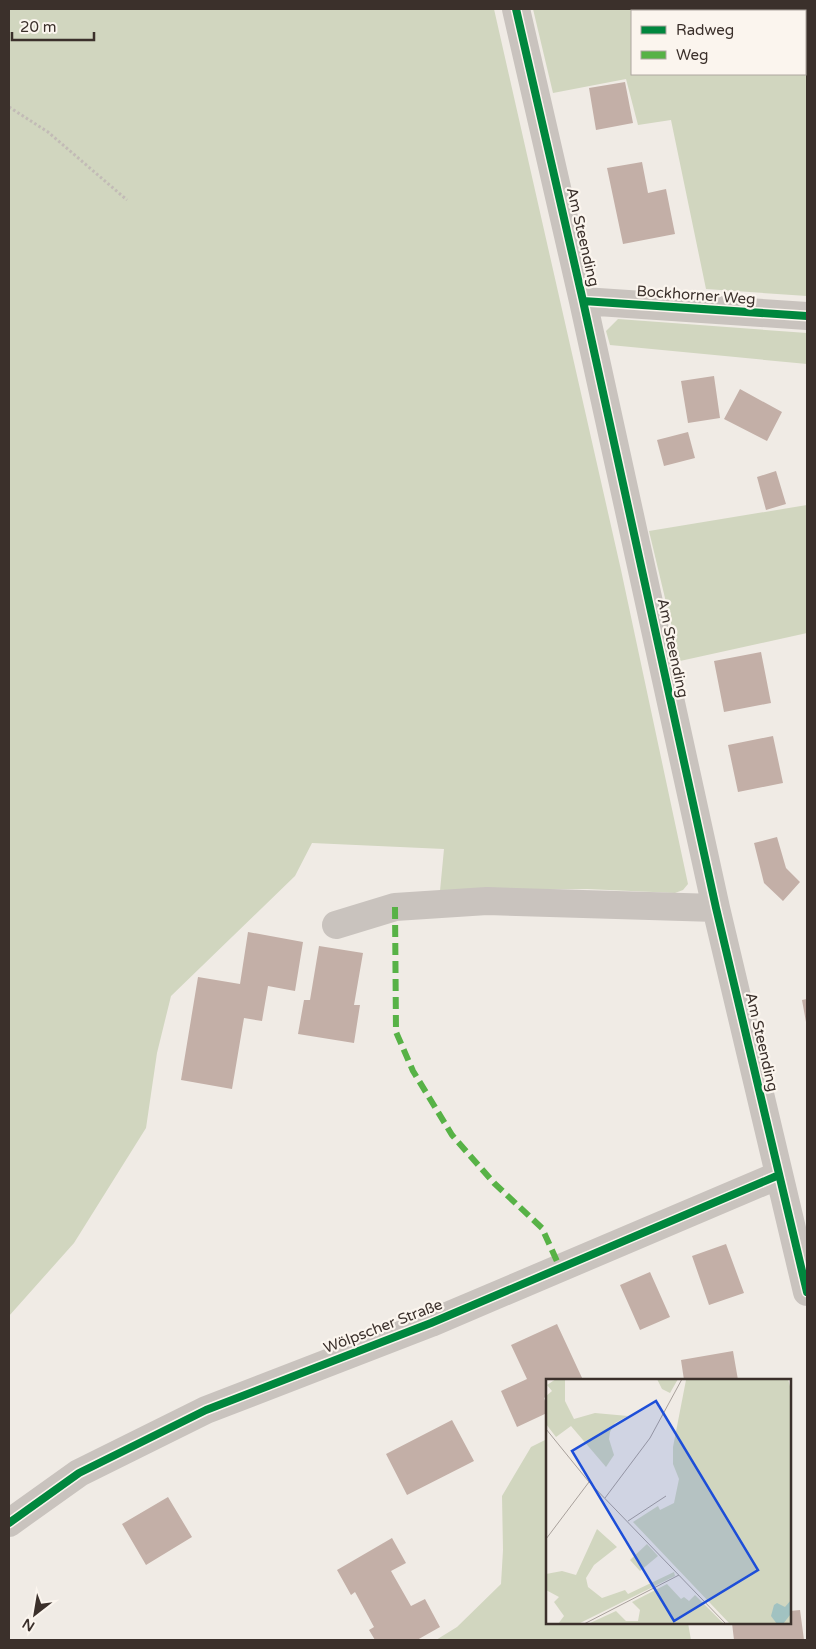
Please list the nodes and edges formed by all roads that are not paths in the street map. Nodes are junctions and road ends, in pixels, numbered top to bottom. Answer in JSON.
{"nodes":[{"id":1,"x":516,"y":9,"type":"edge"},
{"id":2,"x":583,"y":301,"type":"junction"},
{"id":3,"x":807,"y":316,"type":"edge"},
{"id":4,"x":716,"y":908,"type":"junction"},
{"id":5,"x":336,"y":925,"type":"dead end"},
{"id":6,"x":779,"y":1174,"type":"junction"},
{"id":7,"x":807,"y":1292,"type":"edge"},
{"id":8,"x":9,"y":1523,"type":"edge"}],
"edges":[{"from":1,"to":2,"type":"street","name":"Am Steending"},
{"from":2,"to":3,"type":"street","name":"Bockhorner Weg"},
{"from":2,"to":4,"type":"street","name":"Am Steending"},
{"from":4,"to":5,"type":"street"},
{"from":4,"to":6,"type":"street","name":"Am Steending"},
{"from":6,"to":7,"type":"street","name":"Am Steending"},
{"from":6,"to":8,"type":"street","name":"Wölpscher Straße"}]}
